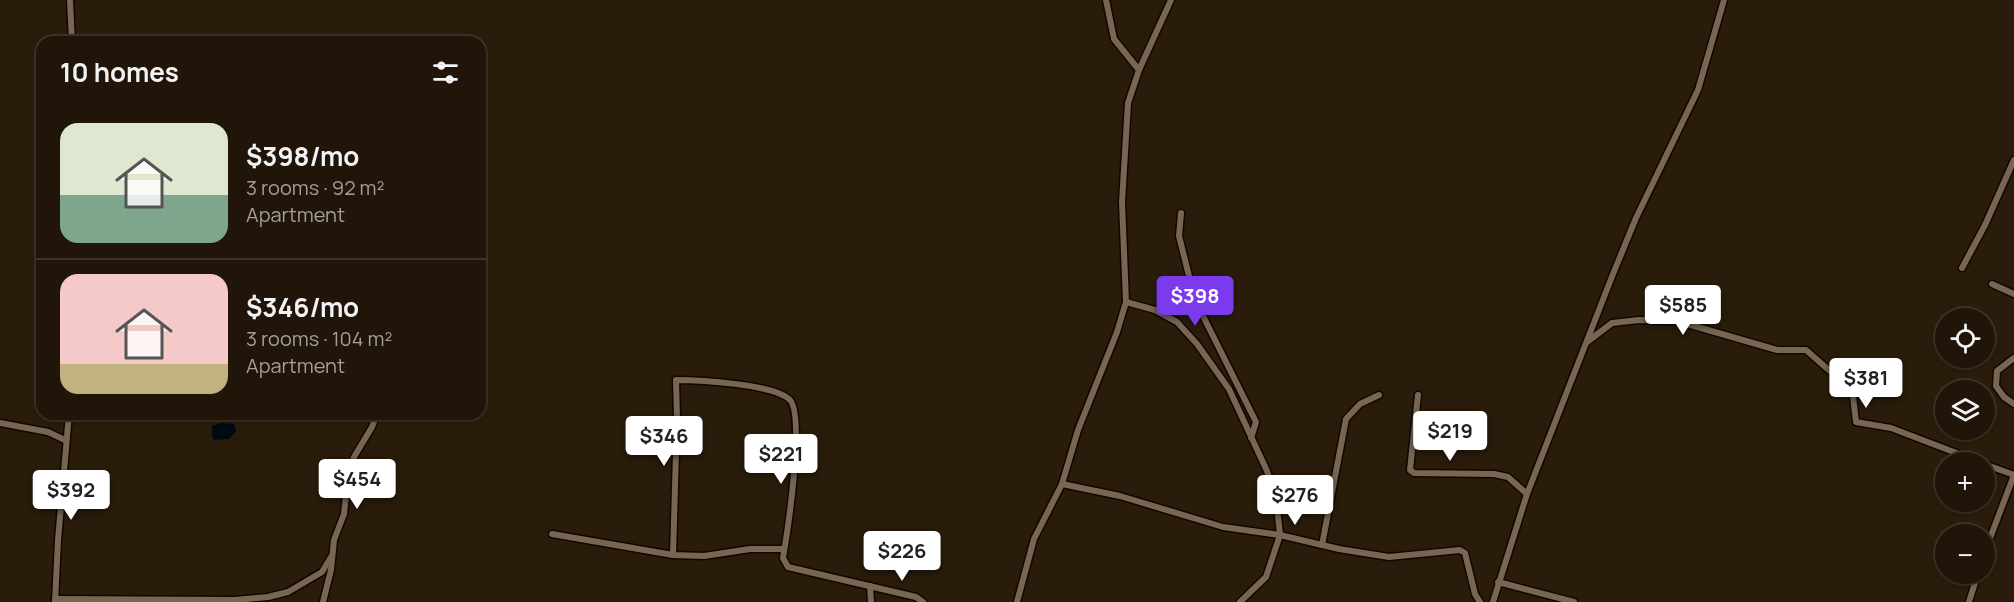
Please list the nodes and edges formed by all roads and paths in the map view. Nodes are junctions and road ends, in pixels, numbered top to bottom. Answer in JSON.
{"nodes":[{"id":1,"x":70,"y":0,"type":"edge"},
{"id":2,"x":1106,"y":0,"type":"edge"},
{"id":3,"x":1171,"y":0,"type":"edge"},
{"id":4,"x":1724,"y":0,"type":"edge"},
{"id":5,"x":72,"y":36,"type":"edge"},
{"id":6,"x":1139,"y":70,"type":"junction"},
{"id":7,"x":2014,"y":160,"type":"edge"},
{"id":8,"x":1181,"y":213,"type":"dead end"},
{"id":9,"x":1962,"y":268,"type":"dead end"},
{"id":10,"x":1992,"y":284,"type":"dead end"},
{"id":11,"x":2014,"y":294,"type":"edge"},
{"id":12,"x":1126,"y":302,"type":"junction"},
{"id":13,"x":1586,"y":342,"type":"junction"},
{"id":14,"x":2014,"y":358,"type":"edge"},
{"id":15,"x":1379,"y":395,"type":"dead end"},
{"id":16,"x":1418,"y":395,"type":"dead end"},
{"id":17,"x":2014,"y":404,"type":"edge"},
{"id":18,"x":68,"y":420,"type":"edge"},
{"id":19,"x":375,"y":420,"type":"edge"},
{"id":20,"x":0,"y":423,"type":"edge"},
{"id":21,"x":1251,"y":438,"type":"junction"},
{"id":22,"x":65,"y":440,"type":"junction"},
{"id":23,"x":1954,"y":452,"type":"edge"},
{"id":24,"x":1995,"y":468,"type":"edge"},
{"id":25,"x":2014,"y":475,"type":"edge"},
{"id":26,"x":1062,"y":484,"type":"junction"},
{"id":27,"x":1527,"y":494,"type":"junction"},
{"id":28,"x":1995,"y":525,"type":"edge"},
{"id":29,"x":552,"y":534,"type":"dead end"},
{"id":30,"x":1280,"y":535,"type":"junction"},
{"id":31,"x":1322,"y":545,"type":"junction"},
{"id":32,"x":784,"y":549,"type":"junction"},
{"id":33,"x":673,"y":555,"type":"junction"},
{"id":34,"x":331,"y":557,"type":"junction"},
{"id":35,"x":1498,"y":582,"type":"junction"},
{"id":36,"x":1975,"y":584,"type":"edge"},
{"id":37,"x":870,"y":586,"type":"junction"},
{"id":38,"x":55,"y":601,"type":"edge"},
{"id":39,"x":323,"y":602,"type":"edge"},
{"id":40,"x":871,"y":602,"type":"edge"},
{"id":41,"x":923,"y":602,"type":"edge"},
{"id":42,"x":1017,"y":602,"type":"edge"},
{"id":43,"x":1240,"y":602,"type":"edge"},
{"id":44,"x":1480,"y":602,"type":"edge"},
{"id":45,"x":1493,"y":602,"type":"edge"},
{"id":46,"x":1574,"y":602,"type":"edge"},
{"id":47,"x":1969,"y":602,"type":"edge"}],
"edges":[{"from":1,"to":5,"type":"street"},
{"from":2,"to":6,"type":"street"},
{"from":3,"to":6,"type":"street"},
{"from":4,"to":13,"type":"street"},
{"from":6,"to":12,"type":"street"},
{"from":7,"to":9,"type":"street"},
{"from":8,"to":21,"type":"street"},
{"from":10,"to":11,"type":"street"},
{"from":12,"to":21,"type":"street"},
{"from":12,"to":26,"type":"street"},
{"from":13,"to":23,"type":"street"},
{"from":13,"to":27,"type":"street"},
{"from":14,"to":17,"type":"street"},
{"from":15,"to":31,"type":"street"},
{"from":16,"to":27,"type":"street"},
{"from":18,"to":22,"type":"street"},
{"from":19,"to":34,"type":"street"},
{"from":20,"to":22,"type":"street"},
{"from":21,"to":30,"type":"street"},
{"from":22,"to":38,"type":"street"},
{"from":24,"to":25,"type":"street"},
{"from":25,"to":28,"type":"street"},
{"from":26,"to":30,"type":"street"},
{"from":26,"to":42,"type":"street"},
{"from":27,"to":35,"type":"street"},
{"from":29,"to":33,"type":"street"},
{"from":30,"to":31,"type":"street"},
{"from":30,"to":43,"type":"street"},
{"from":31,"to":44,"type":"street"},
{"from":32,"to":33,"type":"street"},
{"from":32,"to":33,"type":"street"},
{"from":32,"to":37,"type":"street"},
{"from":34,"to":38,"type":"street"},
{"from":34,"to":39,"type":"street"},
{"from":35,"to":45,"type":"street"},
{"from":35,"to":46,"type":"street"},
{"from":36,"to":47,"type":"street"},
{"from":37,"to":40,"type":"street"},
{"from":37,"to":41,"type":"street"}]}
